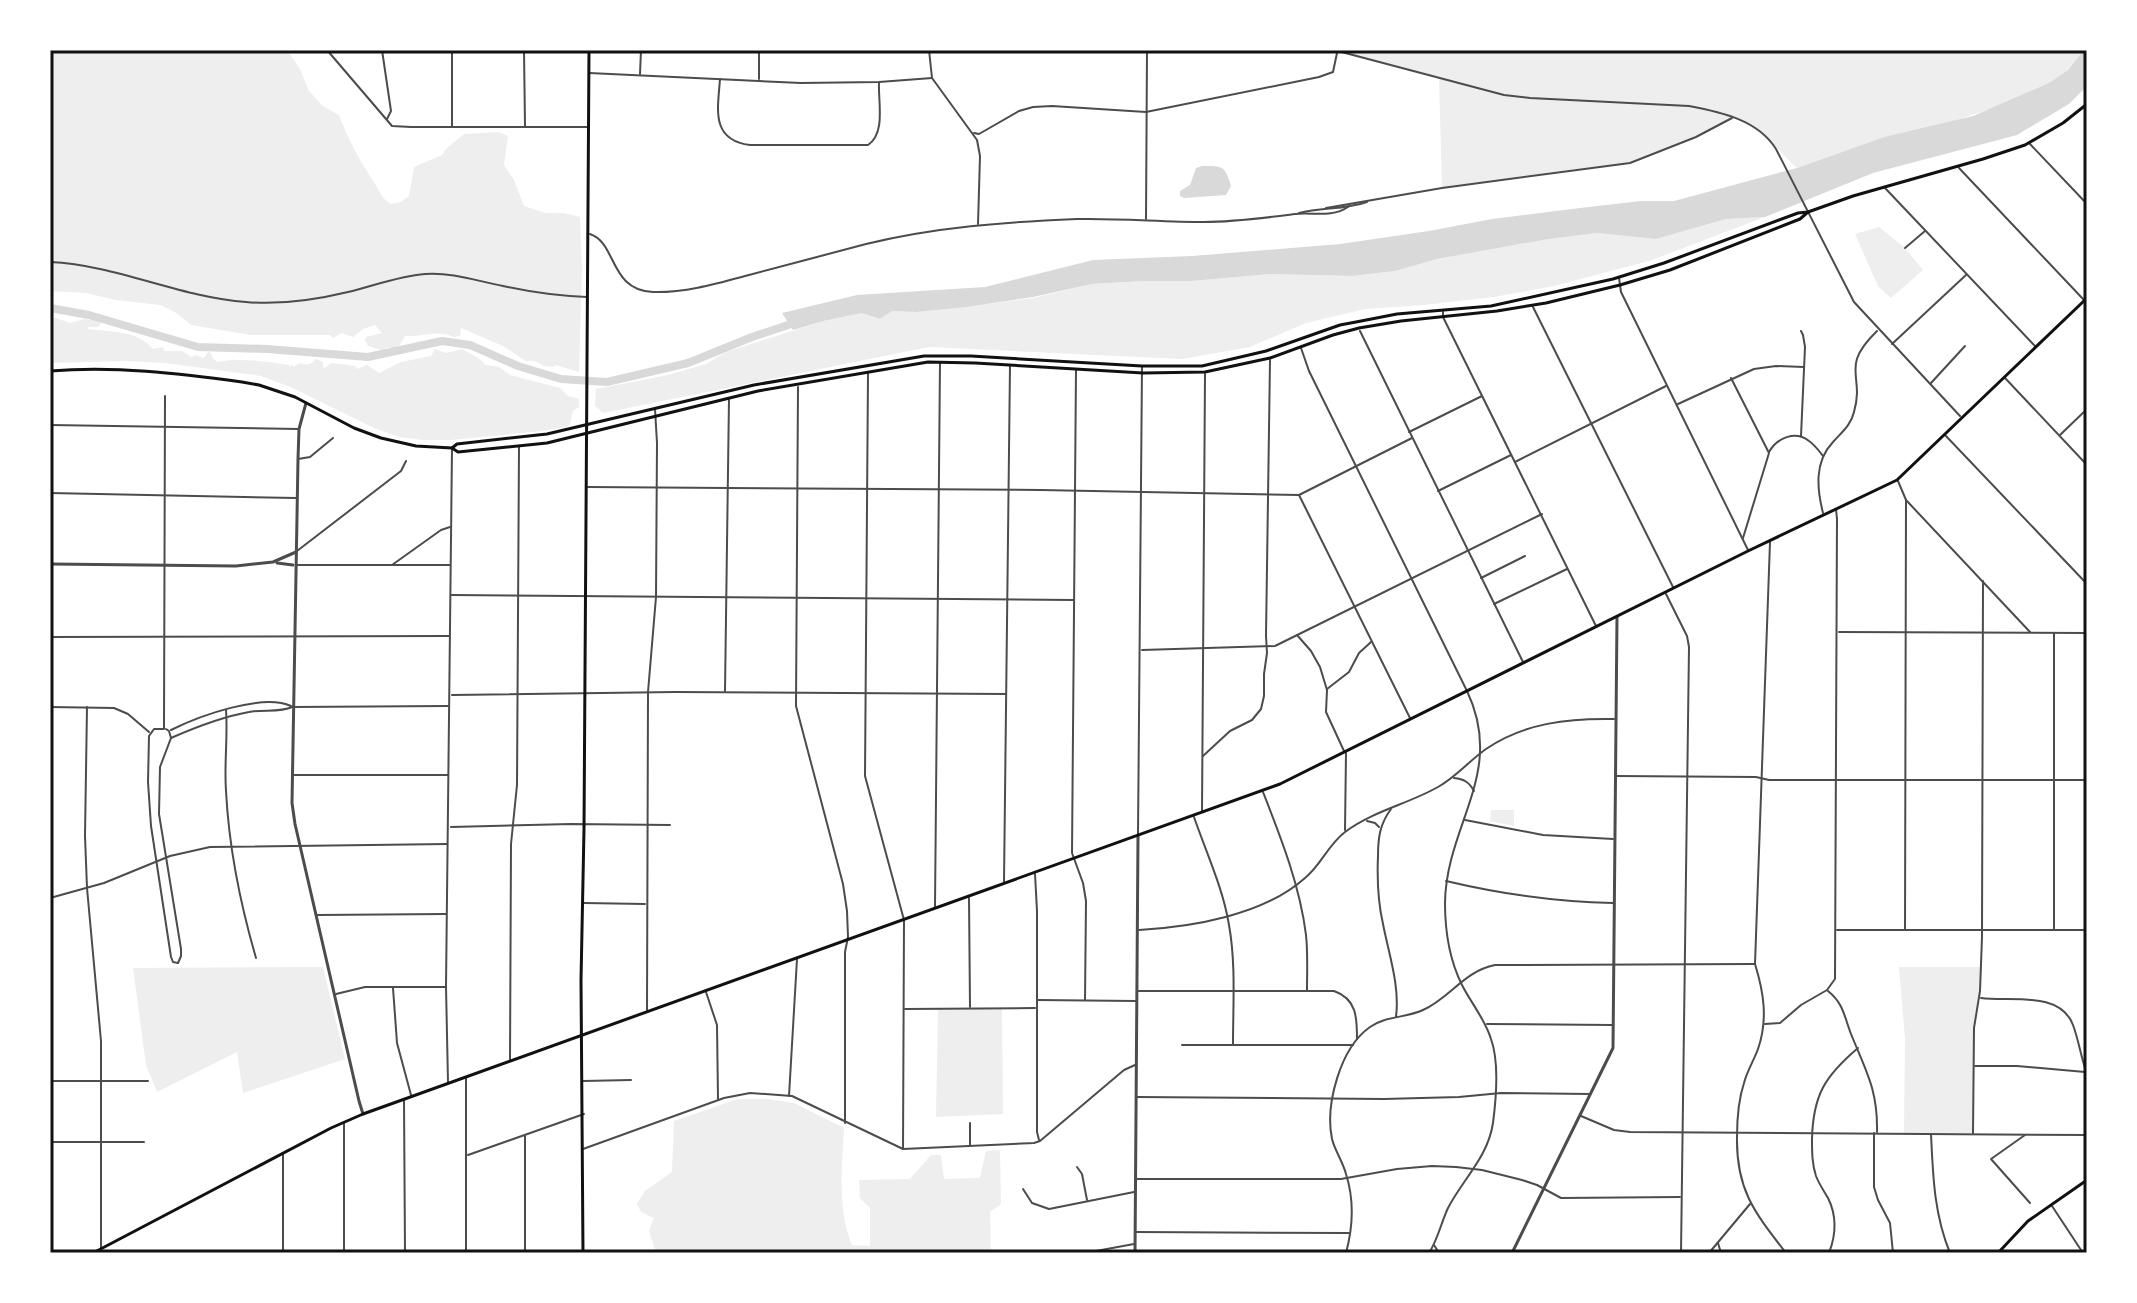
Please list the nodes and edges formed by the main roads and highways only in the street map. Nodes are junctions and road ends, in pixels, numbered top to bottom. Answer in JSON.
{"nodes":[{"id":1,"x":589,"y":50,"type":"edge"},
{"id":2,"x":2087,"y":105,"type":"edge"},
{"id":3,"x":1808,"y":212,"type":"junction"},
{"id":4,"x":2086,"y":299,"type":"edge"},
{"id":5,"x":50,"y":371,"type":"edge"},
{"id":6,"x":586,"y":426,"type":"junction"},
{"id":7,"x":586,"y":434,"type":"junction"},
{"id":8,"x":452,"y":448,"type":"junction"},
{"id":9,"x":582,"y":1035,"type":"junction"},
{"id":10,"x":2087,"y":1180,"type":"edge"},
{"id":11,"x":93,"y":1253,"type":"edge"},
{"id":12,"x":583,"y":1253,"type":"edge"},
{"id":13,"x":1998,"y":1253,"type":"edge"}],
"edges":[{"from":1,"to":6,"type":"main road"},
{"from":2,"to":3,"type":"main road"},
{"from":3,"to":6,"type":"main road"},
{"from":3,"to":7,"type":"main road"},
{"from":4,"to":9,"type":"main road"},
{"from":5,"to":8,"type":"main road"},
{"from":6,"to":7,"type":"main road"},
{"from":6,"to":8,"type":"main road"},
{"from":7,"to":8,"type":"main road"},
{"from":7,"to":9,"type":"main road"},
{"from":9,"to":11,"type":"main road"},
{"from":9,"to":12,"type":"main road"},
{"from":10,"to":13,"type":"main road"}]}
